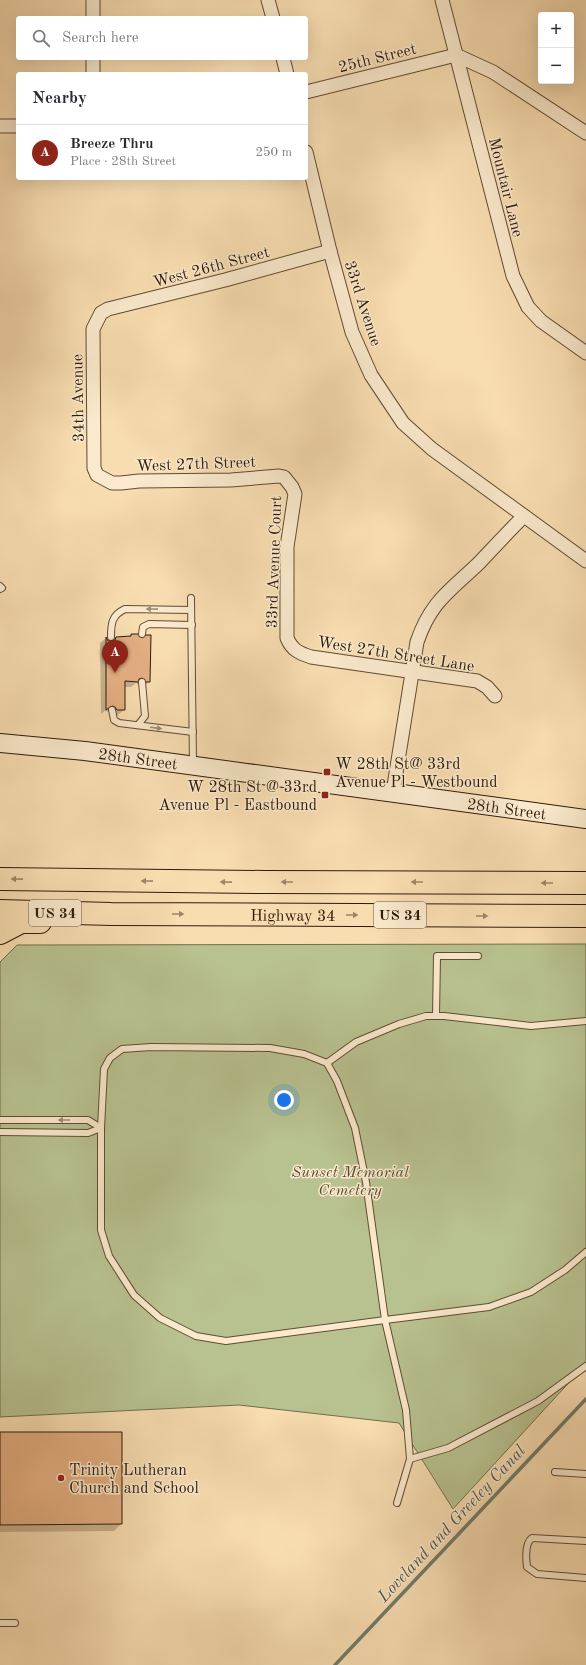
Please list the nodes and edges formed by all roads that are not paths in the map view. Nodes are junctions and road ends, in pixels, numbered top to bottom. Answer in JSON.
{"nodes":[{"id":1,"x":93,"y":0,"type":"edge"},
{"id":2,"x":268,"y":0,"type":"edge"},
{"id":3,"x":442,"y":0,"type":"edge"},
{"id":4,"x":93,"y":16,"type":"edge"},
{"id":5,"x":272,"y":16,"type":"edge"},
{"id":6,"x":456,"y":55,"type":"junction"},
{"id":7,"x":93,"y":60,"type":"edge"},
{"id":8,"x":284,"y":60,"type":"edge"},
{"id":9,"x":93,"y":72,"type":"edge"},
{"id":10,"x":286,"y":72,"type":"edge"},
{"id":11,"x":308,"y":92,"type":"edge"},
{"id":12,"x":0,"y":126,"type":"edge"},
{"id":13,"x":16,"y":126,"type":"edge"},
{"id":14,"x":586,"y":133,"type":"edge"},
{"id":15,"x":308,"y":160,"type":"edge"},
{"id":16,"x":330,"y":252,"type":"junction"},
{"id":17,"x":101,"y":314,"type":"joint"},
{"id":18,"x":586,"y":353,"type":"edge"},
{"id":19,"x":104,"y":480,"type":"joint"},
{"id":20,"x":289,"y":481,"type":"joint"},
{"id":21,"x":524,"y":516,"type":"junction"},
{"id":22,"x":586,"y":561,"type":"edge"},
{"id":23,"x":191,"y":598,"type":"dead end"},
{"id":24,"x":191,"y":610,"type":"junction"},
{"id":25,"x":192,"y":625,"type":"junction"},
{"id":26,"x":142,"y":634,"type":"dead end"},
{"id":27,"x":111,"y":637,"type":"dead end"},
{"id":28,"x":290,"y":645,"type":"joint"},
{"id":29,"x":412,"y":672,"type":"junction"},
{"id":30,"x":142,"y":682,"type":"dead end"},
{"id":31,"x":495,"y":696,"type":"dead end"},
{"id":32,"x":112,"y":710,"type":"dead end"},
{"id":33,"x":138,"y":726,"type":"junction"},
{"id":34,"x":193,"y":732,"type":"junction"},
{"id":35,"x":0,"y":742,"type":"edge"},
{"id":36,"x":193,"y":766,"type":"junction"},
{"id":37,"x":392,"y":792,"type":"junction"},
{"id":38,"x":586,"y":819,"type":"edge"},
{"id":39,"x":0,"y":879,"type":"edge"},
{"id":40,"x":586,"y":883,"type":"edge"},
{"id":41,"x":0,"y":911,"type":"edge"},
{"id":42,"x":111,"y":914,"type":"junction"},
{"id":43,"x":586,"y":916,"type":"edge"},
{"id":44,"x":0,"y":933,"type":"edge"},
{"id":45,"x":478,"y":956,"type":"dead end"},
{"id":46,"x":436,"y":1016,"type":"junction"},
{"id":47,"x":586,"y":1021,"type":"edge"},
{"id":48,"x":327,"y":1063,"type":"junction"},
{"id":49,"x":0,"y":1120,"type":"edge"},
{"id":50,"x":101,"y":1128,"type":"junction"},
{"id":51,"x":0,"y":1132,"type":"edge"},
{"id":52,"x":586,"y":1252,"type":"edge"},
{"id":53,"x":385,"y":1320,"type":"junction"},
{"id":54,"x":586,"y":1366,"type":"edge"},
{"id":55,"x":410,"y":1459,"type":"junction"},
{"id":56,"x":555,"y":1472,"type":"dead end"},
{"id":57,"x":586,"y":1474,"type":"edge"},
{"id":58,"x":397,"y":1503,"type":"dead end"},
{"id":59,"x":586,"y":1541,"type":"edge"},
{"id":60,"x":586,"y":1578,"type":"edge"},
{"id":61,"x":0,"y":1623,"type":"edge"},
{"id":62,"x":15,"y":1623,"type":"dead end"}],
"edges":[{"from":1,"to":4,"type":"street"},
{"from":2,"to":5,"type":"street"},
{"from":3,"to":6,"type":"street","name":"Mountair Lane"},
{"from":6,"to":11,"type":"street","name":"25th Street"},
{"from":6,"to":14,"type":"street"},
{"from":6,"to":18,"type":"street","name":"Mountair Lane"},
{"from":7,"to":9,"type":"street"},
{"from":8,"to":10,"type":"street"},
{"from":12,"to":13,"type":"street"},
{"from":15,"to":16,"type":"street","name":"33rd Avenue"},
{"from":16,"to":17,"type":"street","name":"West 26th Street"},
{"from":16,"to":21,"type":"street","name":"33rd Avenue"},
{"from":17,"to":19,"type":"street","name":"34th Avenue"},
{"from":19,"to":20,"type":"street","name":"West 27th Street"},
{"from":20,"to":28,"type":"street","name":"33rd Avenue Court"},
{"from":21,"to":22,"type":"street","name":"33rd Avenue"},
{"from":21,"to":29,"type":"street"},
{"from":23,"to":24,"type":"lane"},
{"from":24,"to":25,"type":"lane"},
{"from":24,"to":27,"type":"lane","one_way":true},
{"from":25,"to":26,"type":"lane"},
{"from":25,"to":34,"type":"lane"},
{"from":28,"to":29,"type":"street","name":"West 27th Street Lane"},
{"from":29,"to":31,"type":"street","name":"West 27th Street Lane"},
{"from":29,"to":37,"type":"street"},
{"from":30,"to":33,"type":"lane"},
{"from":32,"to":33,"type":"lane"},
{"from":33,"to":34,"type":"lane","one_way":true},
{"from":34,"to":36,"type":"lane"},
{"from":35,"to":36,"type":"street","name":"28th Street"},
{"from":36,"to":37,"type":"street","name":"28th Street"},
{"from":37,"to":38,"type":"street","name":"28th Street"},
{"from":40,"to":39,"type":"highway","name":"Highway 34","number":"US 34","one_way":true},
{"from":41,"to":42,"type":"highway","name":"Highway 34","number":"US 34"},
{"from":42,"to":43,"type":"highway","name":"Highway 34","number":"US 34","one_way":true},
{"from":42,"to":44,"type":"highway"},
{"from":45,"to":46,"type":"lane"},
{"from":46,"to":47,"type":"lane"},
{"from":46,"to":48,"type":"lane"},
{"from":48,"to":50,"type":"lane"},
{"from":48,"to":53,"type":"lane"},
{"from":50,"to":49,"type":"lane","one_way":true},
{"from":50,"to":51,"type":"lane"},
{"from":50,"to":53,"type":"lane"},
{"from":52,"to":53,"type":"lane"},
{"from":53,"to":55,"type":"lane"},
{"from":54,"to":55,"type":"lane"},
{"from":55,"to":58,"type":"lane"},
{"from":56,"to":57,"type":"lane"},
{"from":59,"to":60,"type":"lane"},
{"from":61,"to":62,"type":"lane"}]}
